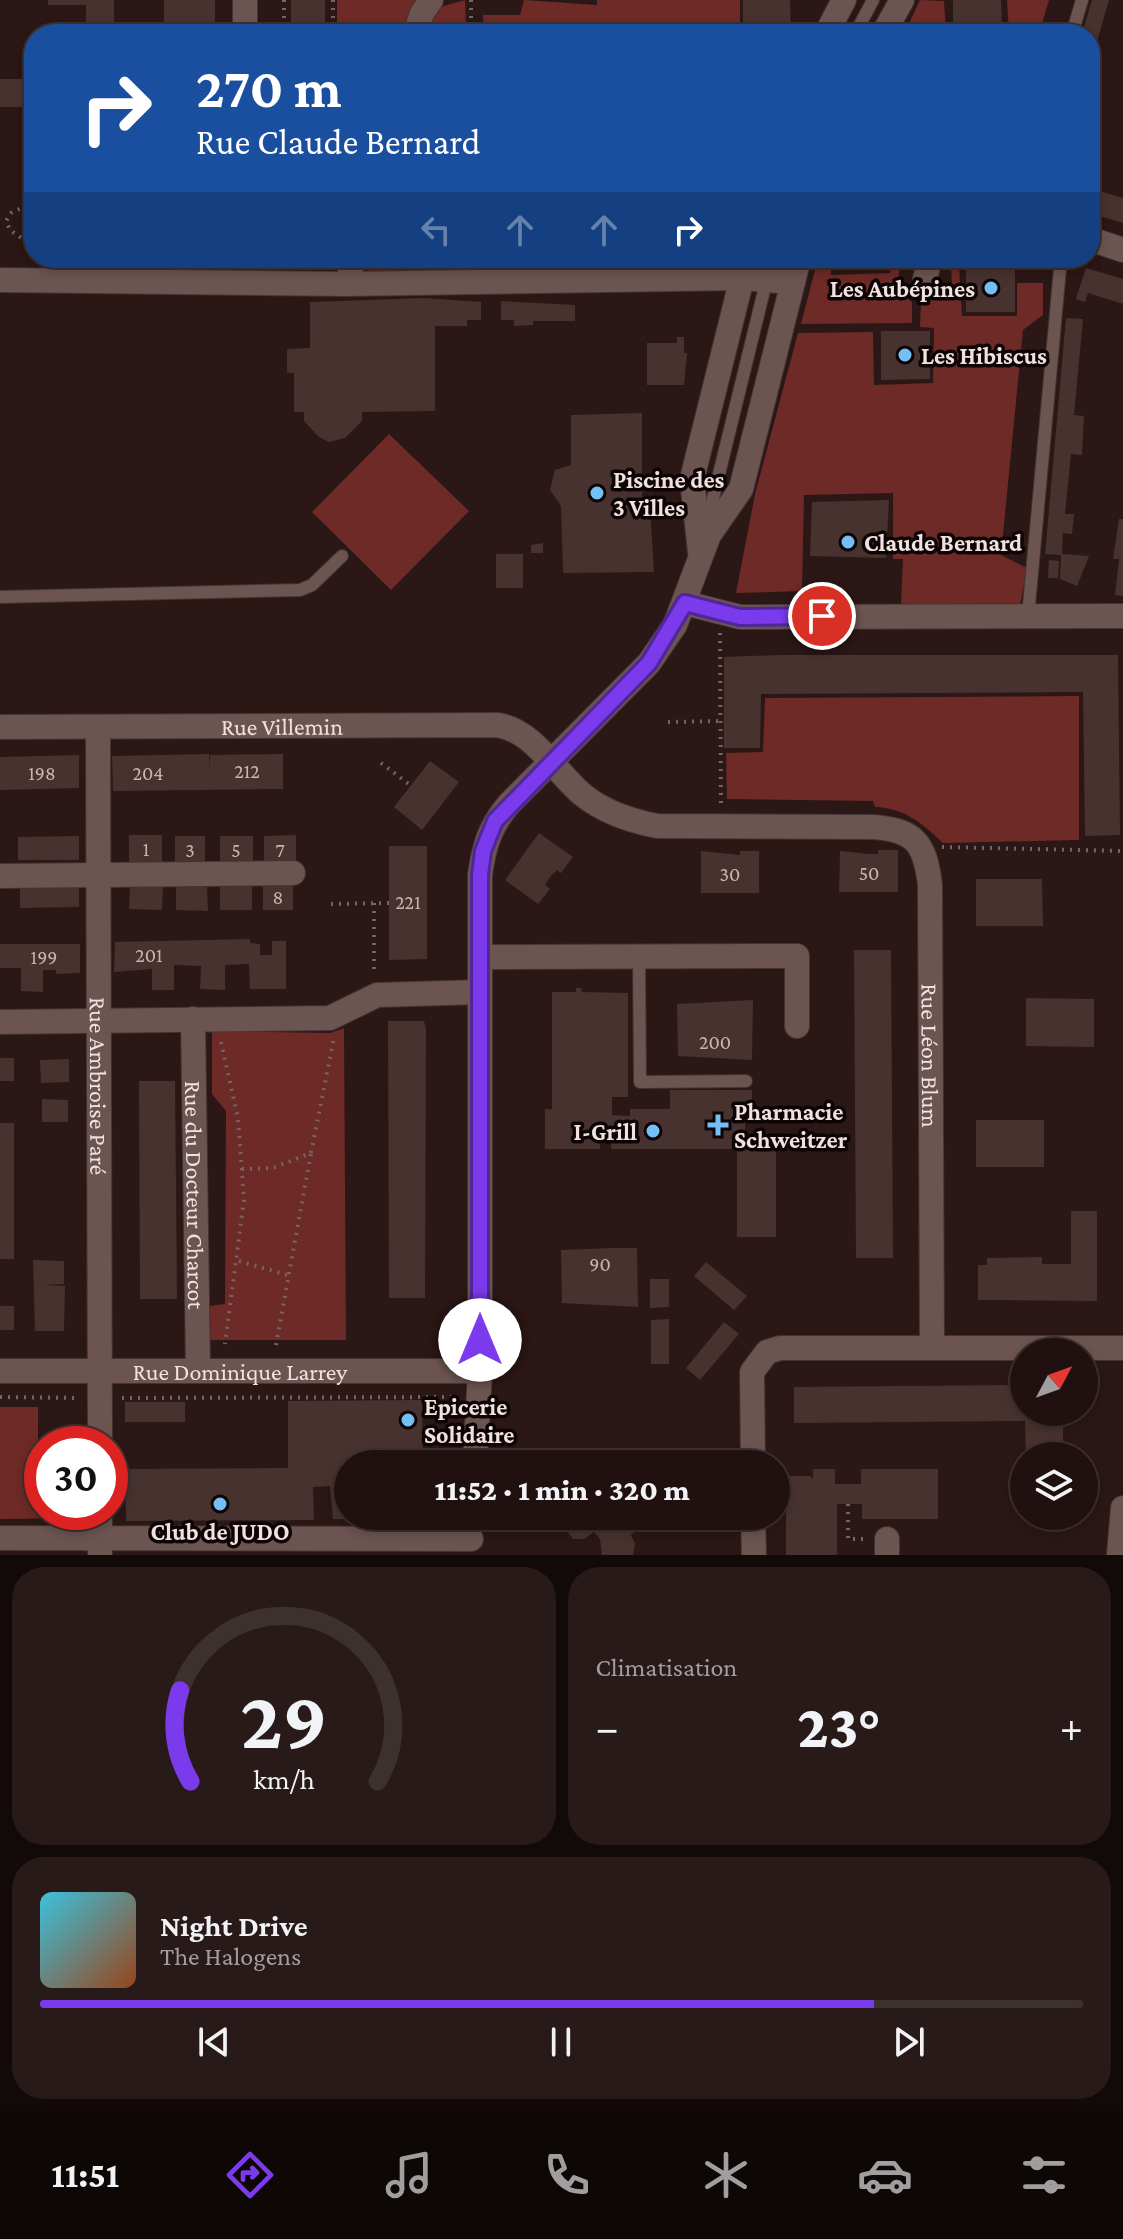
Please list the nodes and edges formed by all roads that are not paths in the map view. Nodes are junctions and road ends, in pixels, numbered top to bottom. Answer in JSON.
{"nodes":[{"id":1,"x":245,"y":0,"type":"edge"},
{"id":2,"x":431,"y":0,"type":"edge"},
{"id":3,"x":844,"y":0,"type":"edge"},
{"id":4,"x":873,"y":0,"type":"edge"},
{"id":5,"x":902,"y":0,"type":"edge"},
{"id":6,"x":1082,"y":0,"type":"edge"},
{"id":7,"x":245,"y":24,"type":"edge"},
{"id":8,"x":418,"y":24,"type":"edge"},
{"id":9,"x":831,"y":24,"type":"edge"},
{"id":10,"x":860,"y":24,"type":"edge"},
{"id":11,"x":889,"y":24,"type":"edge"},
{"id":12,"x":1075,"y":24,"type":"edge"},
{"id":13,"x":1100,"y":242,"type":"edge"},
{"id":14,"x":1123,"y":250,"type":"edge"},
{"id":15,"x":351,"y":268,"type":"edge"},
{"id":16,"x":744,"y":268,"type":"edge"},
{"id":17,"x":770,"y":268,"type":"edge"},
{"id":18,"x":1060,"y":268,"type":"edge"},
{"id":19,"x":246,"y":270,"type":"edge"},
{"id":20,"x":796,"y":270,"type":"edge"},
{"id":21,"x":0,"y":280,"type":"edge"},
{"id":22,"x":347,"y":284,"type":"junction"},
{"id":23,"x":700,"y":553,"type":"junction"},
{"id":24,"x":342,"y":556,"type":"dead end"},
{"id":25,"x":0,"y":597,"type":"edge"},
{"id":26,"x":685,"y":603,"type":"junction"},
{"id":27,"x":1028,"y":616,"type":"junction"},
{"id":28,"x":1123,"y":616,"type":"edge"},
{"id":29,"x":0,"y":727,"type":"edge"},
{"id":30,"x":98,"y":728,"type":"junction"},
{"id":31,"x":551,"y":763,"type":"junction"},
{"id":32,"x":923,"y":853,"type":"joint"},
{"id":33,"x":293,"y":873,"type":"dead end"},
{"id":34,"x":99,"y":875,"type":"junction"},
{"id":35,"x":0,"y":876,"type":"edge"},
{"id":36,"x":481,"y":957,"type":"junction"},
{"id":37,"x":639,"y":957,"type":"junction"},
{"id":38,"x":480,"y":992,"type":"junction"},
{"id":39,"x":99,"y":1021,"type":"junction"},
{"id":40,"x":0,"y":1022,"type":"edge"},
{"id":41,"x":797,"y":1026,"type":"dead end"},
{"id":42,"x":194,"y":1027,"type":"junction"},
{"id":43,"x":746,"y":1081,"type":"dead end"},
{"id":44,"x":932,"y":1347,"type":"junction"},
{"id":45,"x":1123,"y":1348,"type":"edge"},
{"id":46,"x":100,"y":1370,"type":"junction"},
{"id":47,"x":198,"y":1370,"type":"junction"},
{"id":48,"x":0,"y":1371,"type":"edge"},
{"id":49,"x":480,"y":1371,"type":"junction"},
{"id":50,"x":100,"y":1426,"type":"edge"},
{"id":51,"x":476,"y":1450,"type":"edge"},
{"id":52,"x":753,"y":1450,"type":"edge"},
{"id":53,"x":753,"y":1530,"type":"edge"},
{"id":54,"x":471,"y":1537,"type":"edge"},
{"id":55,"x":0,"y":1538,"type":"edge"},
{"id":56,"x":100,"y":1546,"type":"edge"},
{"id":57,"x":754,"y":1555,"type":"edge"}],
"edges":[{"from":1,"to":7,"type":"street"},
{"from":2,"to":8,"type":"street"},
{"from":3,"to":9,"type":"street"},
{"from":4,"to":10,"type":"lane"},
{"from":5,"to":11,"type":"street"},
{"from":6,"to":12,"type":"lane"},
{"from":13,"to":14,"type":"street"},
{"from":15,"to":22,"type":"street"},
{"from":16,"to":17,"type":"street"},
{"from":16,"to":22,"type":"street"},
{"from":16,"to":23,"type":"street"},
{"from":17,"to":20,"type":"street"},
{"from":17,"to":23,"type":"lane"},
{"from":18,"to":27,"type":"lane"},
{"from":19,"to":21,"type":"street"},
{"from":19,"to":22,"type":"street"},
{"from":20,"to":23,"type":"street"},
{"from":23,"to":26,"type":"street"},
{"from":24,"to":25,"type":"lane"},
{"from":26,"to":27,"type":"street"},
{"from":26,"to":31,"type":"street"},
{"from":27,"to":28,"type":"street"},
{"from":29,"to":30,"type":"street","name":"Rue Villemin"},
{"from":30,"to":31,"type":"street","name":"Rue Villemin"},
{"from":30,"to":34,"type":"street","name":"Rue Ambroise Paré"},
{"from":31,"to":32,"type":"street","name":"Rue Villemin"},
{"from":31,"to":36,"type":"street"},
{"from":32,"to":44,"type":"street","name":"Rue Léon Blum"},
{"from":33,"to":34,"type":"street"},
{"from":34,"to":35,"type":"street"},
{"from":34,"to":39,"type":"street","name":"Rue Ambroise Paré"},
{"from":36,"to":37,"type":"street"},
{"from":36,"to":38,"type":"street"},
{"from":37,"to":41,"type":"street"},
{"from":37,"to":43,"type":"lane"},
{"from":38,"to":42,"type":"street"},
{"from":38,"to":49,"type":"street"},
{"from":39,"to":40,"type":"street"},
{"from":39,"to":42,"type":"street"},
{"from":39,"to":46,"type":"street","name":"Rue Ambroise Paré"},
{"from":42,"to":47,"type":"street","name":"Rue du Docteur Charcot"},
{"from":44,"to":45,"type":"street"},
{"from":44,"to":52,"type":"street"},
{"from":46,"to":47,"type":"street","name":"Rue Dominique Larrey"},
{"from":46,"to":48,"type":"street","name":"Rue Dominique Larrey"},
{"from":46,"to":50,"type":"street","name":"Rue Ambroise Paré"},
{"from":47,"to":49,"type":"street","name":"Rue Dominique Larrey"},
{"from":49,"to":51,"type":"street"},
{"from":53,"to":57,"type":"street"},
{"from":54,"to":56,"type":"street"},
{"from":55,"to":56,"type":"street"}]}
